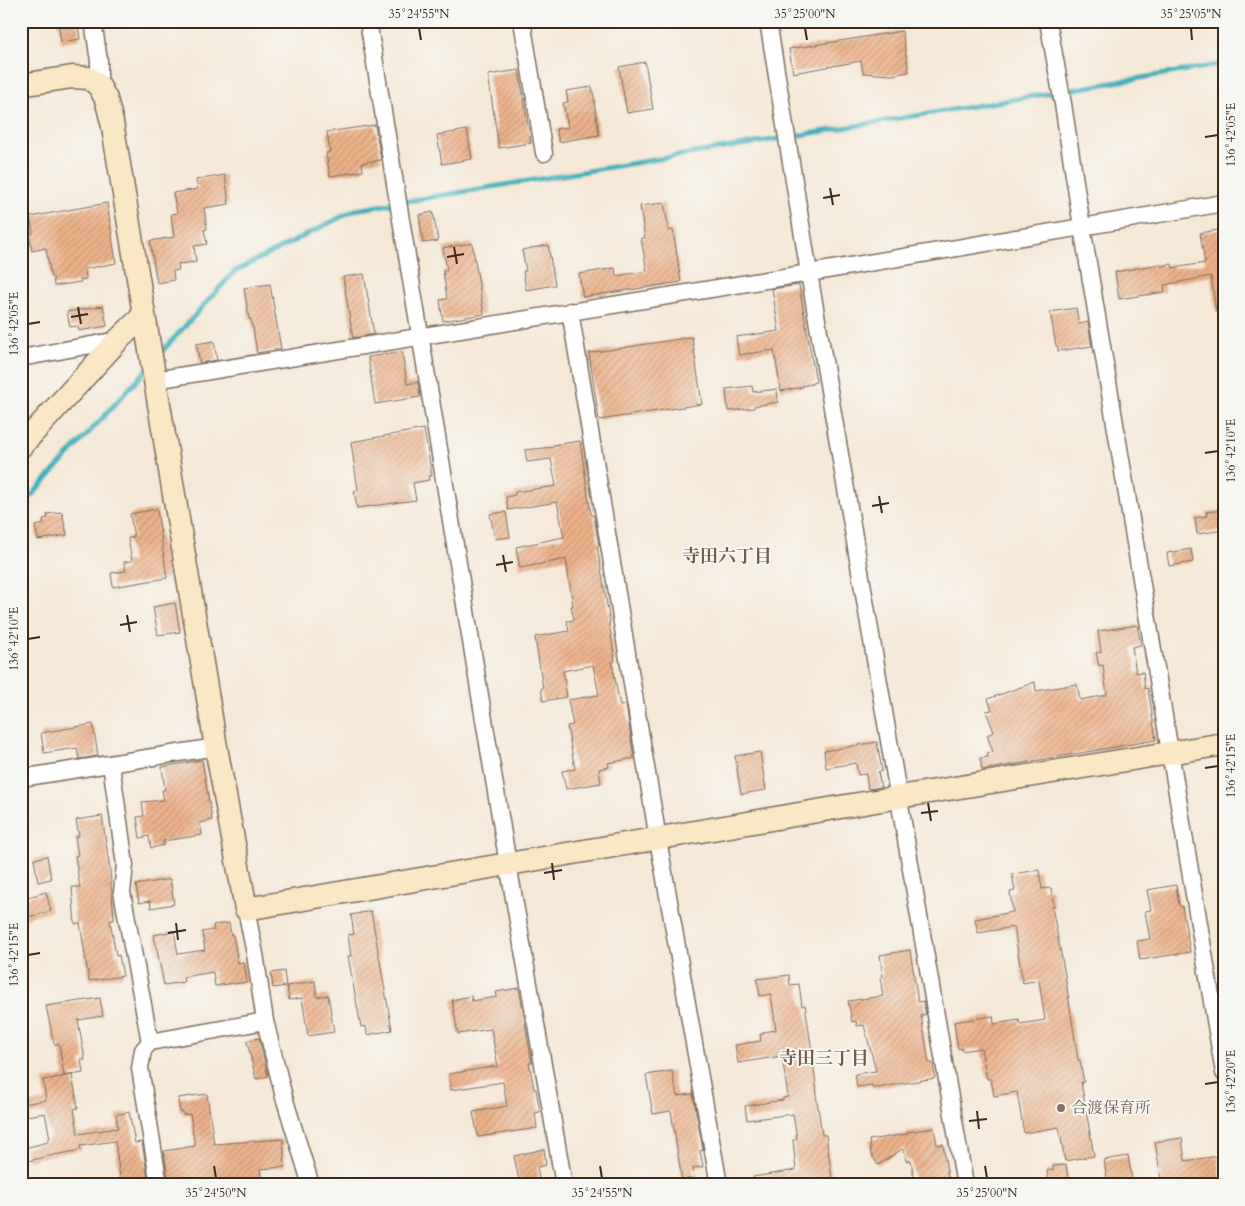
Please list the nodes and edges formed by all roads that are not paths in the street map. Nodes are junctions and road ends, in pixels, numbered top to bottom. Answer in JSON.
{"nodes":[{"id":1,"x":93,"y":21,"type":"edge"},
{"id":2,"x":368,"y":21,"type":"edge"},
{"id":3,"x":522,"y":21,"type":"edge"},
{"id":4,"x":768,"y":21,"type":"edge"},
{"id":5,"x":1048,"y":21,"type":"edge"},
{"id":6,"x":21,"y":86,"type":"edge"},
{"id":7,"x":100,"y":86,"type":"junction"},
{"id":8,"x":544,"y":153,"type":"dead end"},
{"id":9,"x":1224,"y":203,"type":"edge"},
{"id":10,"x":1082,"y":227,"type":"junction"},
{"id":11,"x":809,"y":273,"type":"junction"},
{"id":12,"x":570,"y":311,"type":"junction"},
{"id":13,"x":145,"y":324,"type":"junction"},
{"id":14,"x":420,"y":337,"type":"junction"},
{"id":15,"x":118,"y":340,"type":"junction"},
{"id":16,"x":21,"y":358,"type":"edge"},
{"id":17,"x":155,"y":378,"type":"junction"},
{"id":18,"x":21,"y":446,"type":"edge"},
{"id":19,"x":1224,"y":744,"type":"edge"},
{"id":20,"x":216,"y":747,"type":"junction"},
{"id":21,"x":1171,"y":754,"type":"junction"},
{"id":22,"x":111,"y":764,"type":"junction"},
{"id":23,"x":21,"y":778,"type":"edge"},
{"id":24,"x":899,"y":797,"type":"junction"},
{"id":25,"x":658,"y":839,"type":"junction"},
{"id":26,"x":508,"y":864,"type":"junction"},
{"id":27,"x":246,"y":909,"type":"junction"},
{"id":28,"x":265,"y":1021,"type":"junction"},
{"id":29,"x":150,"y":1042,"type":"junction"},
{"id":30,"x":1224,"y":1073,"type":"edge"},
{"id":31,"x":158,"y":1185,"type":"edge"},
{"id":32,"x":312,"y":1185,"type":"edge"},
{"id":33,"x":564,"y":1185,"type":"edge"},
{"id":34,"x":719,"y":1185,"type":"edge"},
{"id":35,"x":965,"y":1185,"type":"edge"}],
"edges":[{"from":1,"to":7,"type":"street"},
{"from":2,"to":14,"type":"street"},
{"from":3,"to":8,"type":"street"},
{"from":4,"to":11,"type":"street"},
{"from":5,"to":10,"type":"street"},
{"from":6,"to":7,"type":"street"},
{"from":7,"to":13,"type":"street"},
{"from":9,"to":10,"type":"street"},
{"from":10,"to":11,"type":"street"},
{"from":10,"to":21,"type":"street"},
{"from":11,"to":12,"type":"street"},
{"from":11,"to":24,"type":"street"},
{"from":12,"to":14,"type":"street"},
{"from":12,"to":25,"type":"street"},
{"from":13,"to":15,"type":"street"},
{"from":13,"to":17,"type":"street"},
{"from":14,"to":17,"type":"street"},
{"from":14,"to":26,"type":"street"},
{"from":15,"to":16,"type":"street"},
{"from":15,"to":18,"type":"street"},
{"from":17,"to":20,"type":"street"},
{"from":19,"to":21,"type":"street"},
{"from":20,"to":22,"type":"street"},
{"from":20,"to":27,"type":"street"},
{"from":21,"to":24,"type":"street"},
{"from":21,"to":30,"type":"street"},
{"from":22,"to":23,"type":"street"},
{"from":22,"to":29,"type":"street"},
{"from":24,"to":25,"type":"street"},
{"from":24,"to":35,"type":"street"},
{"from":25,"to":26,"type":"street"},
{"from":25,"to":34,"type":"street"},
{"from":26,"to":27,"type":"street"},
{"from":26,"to":33,"type":"street"},
{"from":27,"to":28,"type":"street"},
{"from":28,"to":29,"type":"street"},
{"from":28,"to":32,"type":"street"},
{"from":29,"to":31,"type":"street"}]}
